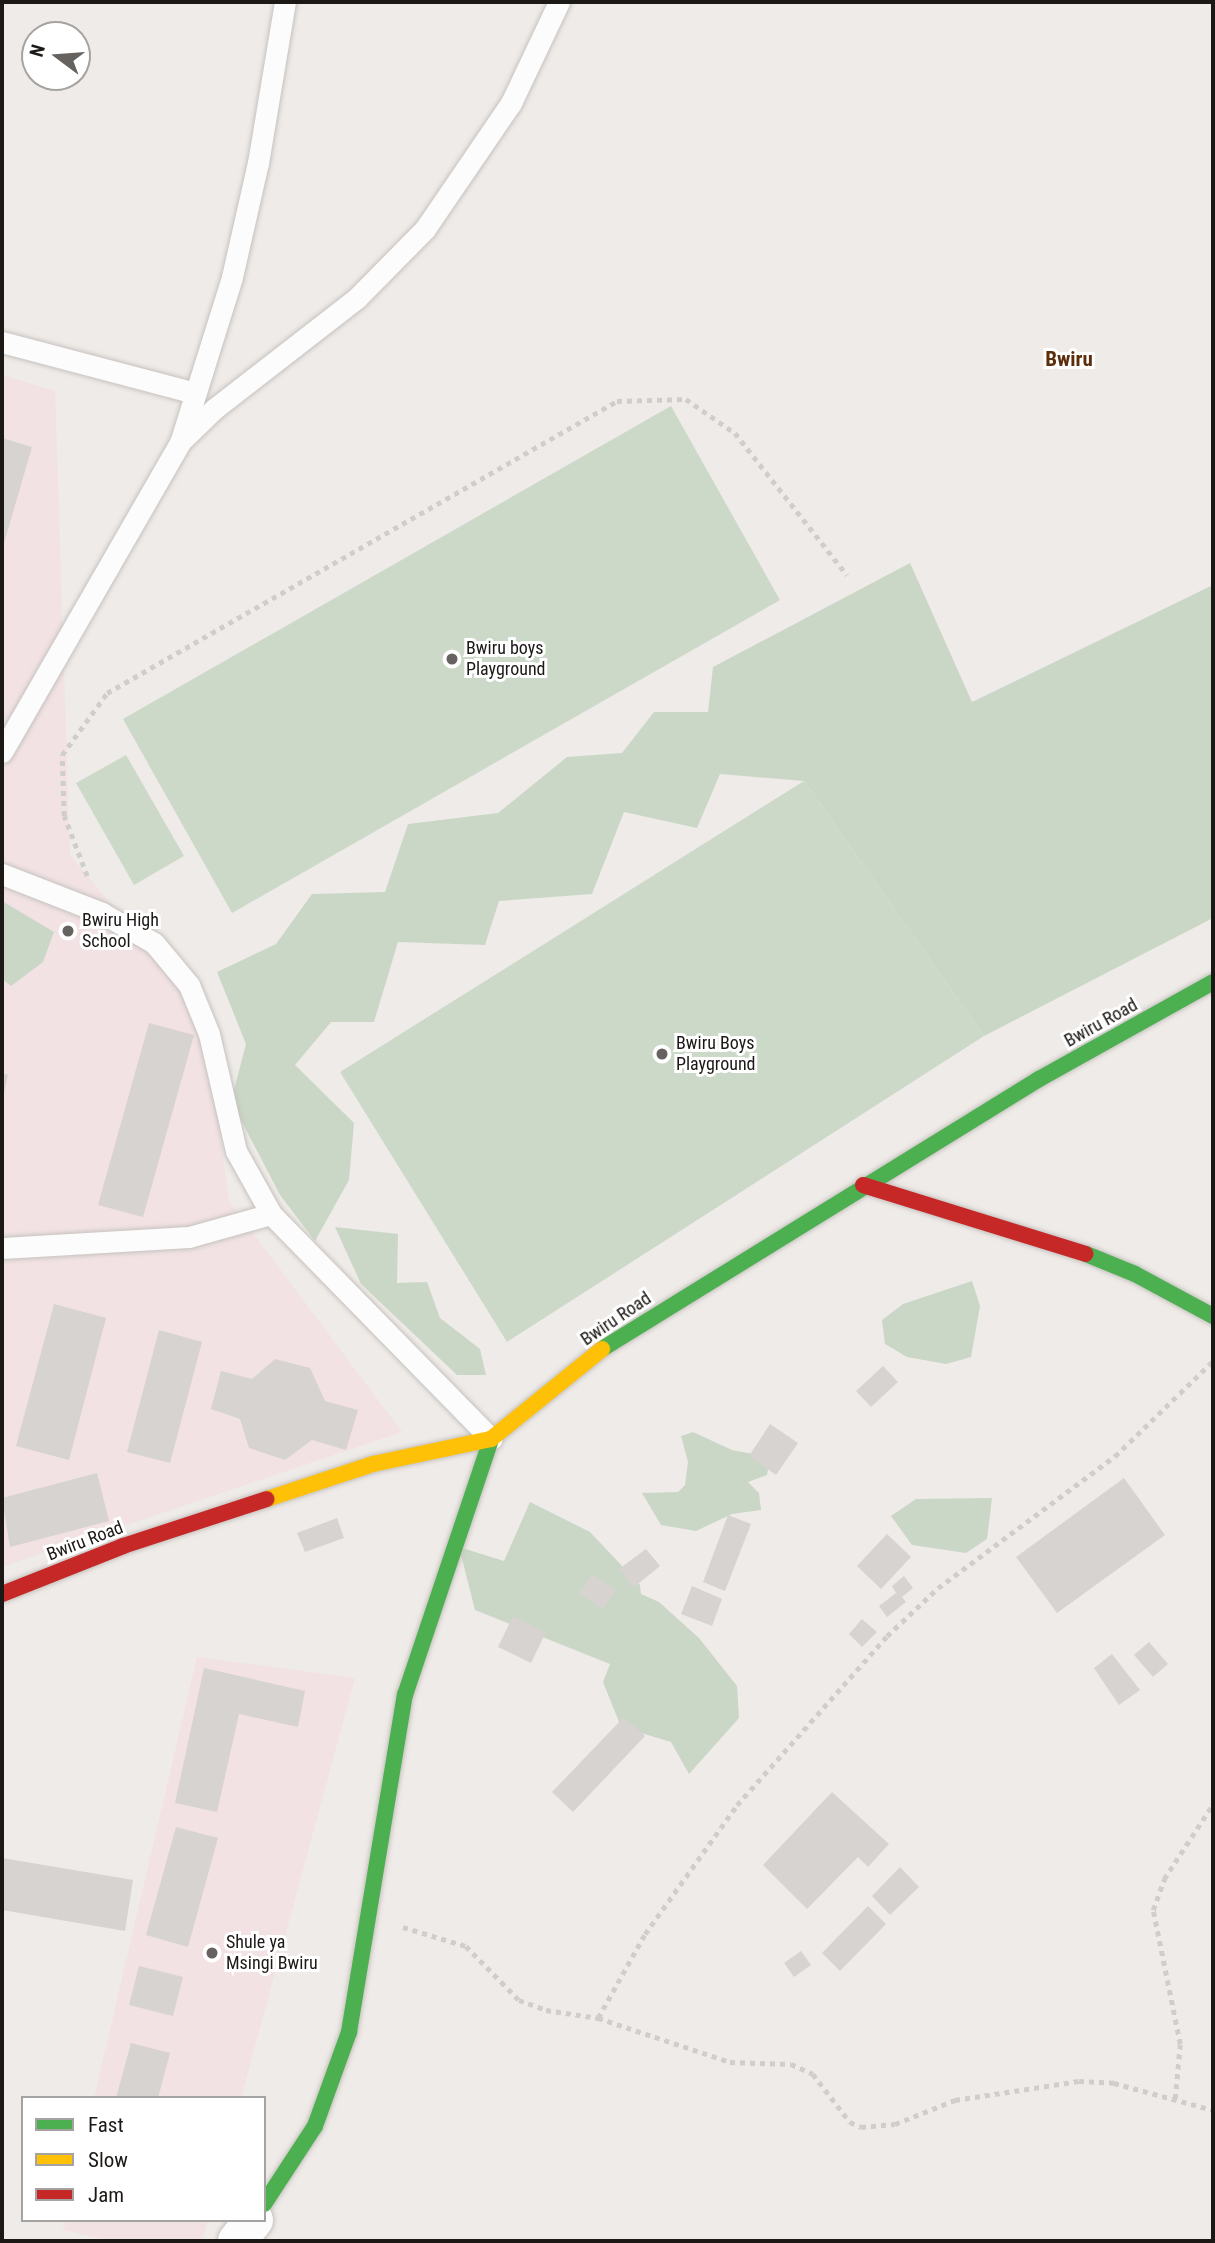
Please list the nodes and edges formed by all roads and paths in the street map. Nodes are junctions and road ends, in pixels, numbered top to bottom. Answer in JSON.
{"nodes":[{"id":1,"x":285,"y":2,"type":"edge"},
{"id":2,"x":559,"y":2,"type":"edge"},
{"id":3,"x":2,"y":342,"type":"edge"},
{"id":4,"x":195,"y":393,"type":"junction"},
{"id":5,"x":180,"y":442,"type":"junction"},
{"id":6,"x":847,"y":575,"type":"dead end"},
{"id":7,"x":2,"y":752,"type":"edge"},
{"id":8,"x":2,"y":874,"type":"edge"},
{"id":9,"x":102,"y":913,"type":"junction"},
{"id":10,"x":1213,"y":982,"type":"edge"},
{"id":11,"x":863,"y":1185,"type":"junction"},
{"id":12,"x":271,"y":1214,"type":"junction"},
{"id":13,"x":2,"y":1248,"type":"edge"},
{"id":14,"x":1213,"y":1316,"type":"edge"},
{"id":15,"x":1213,"y":1361,"type":"edge"},
{"id":16,"x":491,"y":1439,"type":"junction"},
{"id":17,"x":2,"y":1594,"type":"edge"},
{"id":18,"x":1213,"y":1804,"type":"edge"},
{"id":19,"x":366,"y":1923,"type":"junction"},
{"id":20,"x":598,"y":2018,"type":"junction"},
{"id":21,"x":1175,"y":2099,"type":"junction"},
{"id":22,"x":1213,"y":2110,"type":"edge"},
{"id":23,"x":266,"y":2201,"type":"edge"},
{"id":24,"x":252,"y":2222,"type":"edge"},
{"id":25,"x":237,"y":2241,"type":"edge"}],
"edges":[{"from":1,"to":4,"type":"lane"},
{"from":2,"to":5,"type":"lane"},
{"from":3,"to":4,"type":"lane"},
{"from":4,"to":5,"type":"lane"},
{"from":5,"to":7,"type":"lane"},
{"from":6,"to":9,"type":"path"},
{"from":8,"to":9,"type":"lane"},
{"from":9,"to":12,"type":"lane"},
{"from":10,"to":11,"type":"street","name":"Bwiru Road"},
{"from":11,"to":14,"type":"street"},
{"from":11,"to":16,"type":"street","name":"Bwiru Road"},
{"from":12,"to":13,"type":"lane"},
{"from":12,"to":16,"type":"lane"},
{"from":15,"to":20,"type":"path"},
{"from":16,"to":17,"type":"street","name":"Bwiru Road"},
{"from":16,"to":19,"type":"street"},
{"from":18,"to":21,"type":"path"},
{"from":19,"to":20,"type":"path"},
{"from":19,"to":23,"type":"street"},
{"from":20,"to":21,"type":"path"},
{"from":21,"to":22,"type":"path"},
{"from":24,"to":25,"type":"street"}]}
